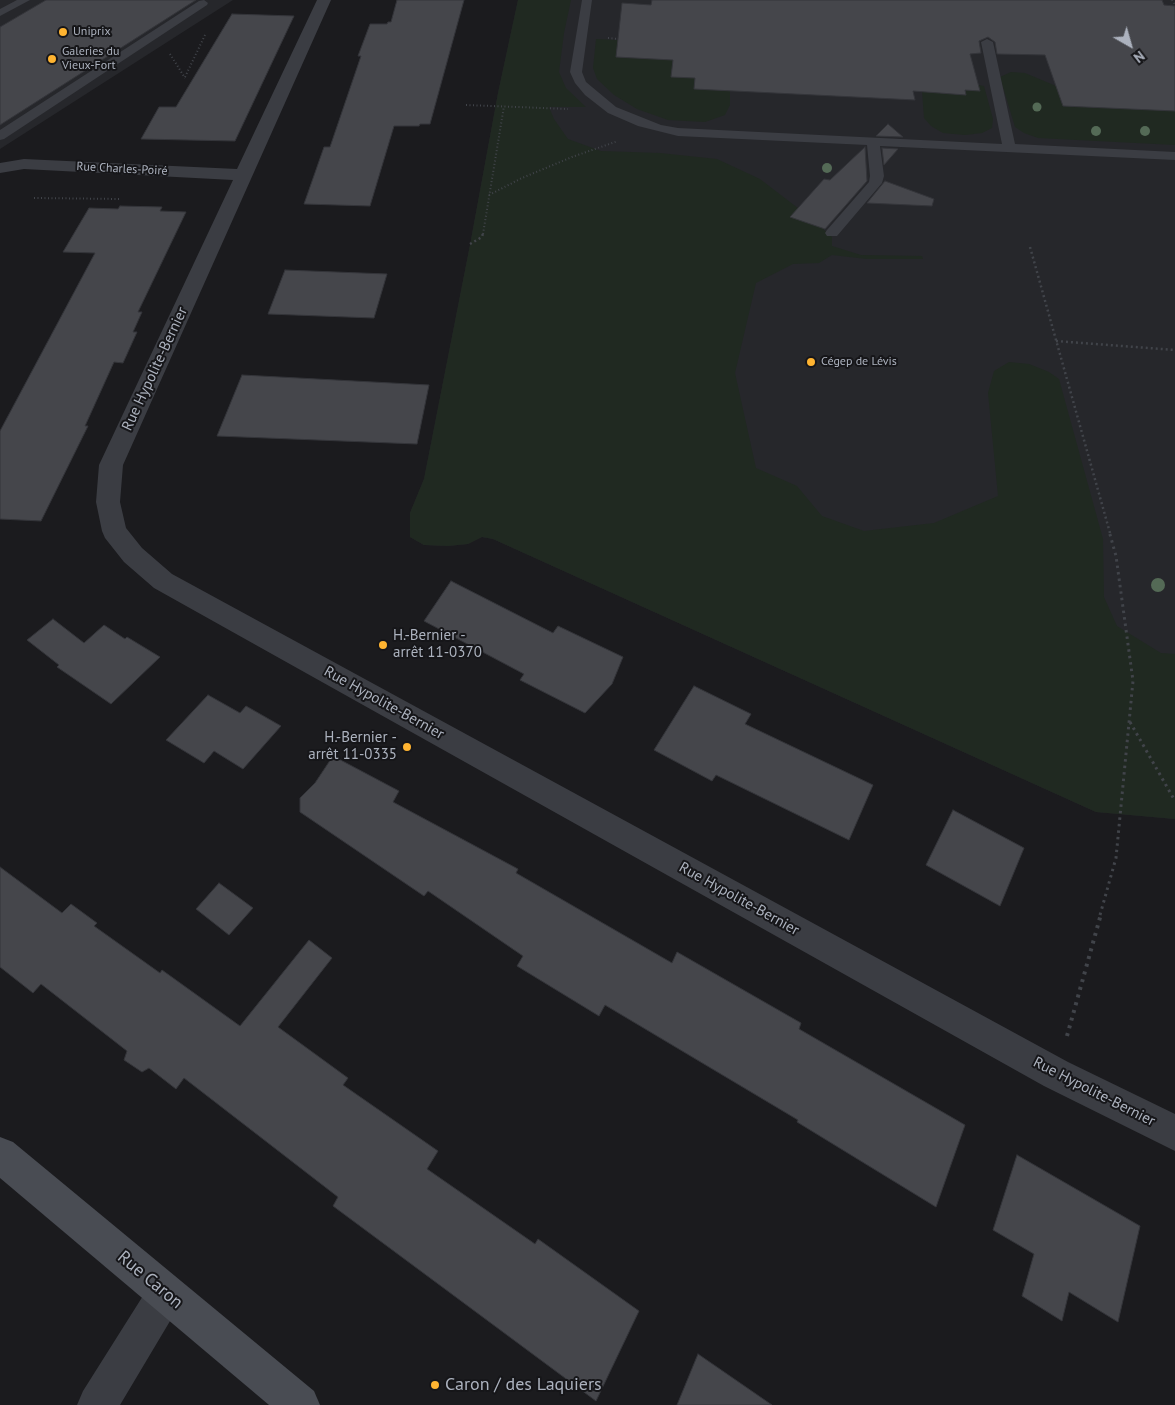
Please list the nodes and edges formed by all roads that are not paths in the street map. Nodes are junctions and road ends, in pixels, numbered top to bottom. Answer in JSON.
{"nodes":[{"id":1,"x":25,"y":0,"type":"edge"},
{"id":2,"x":324,"y":0,"type":"edge"},
{"id":3,"x":587,"y":0,"type":"edge"},
{"id":4,"x":201,"y":1,"type":"edge"},
{"id":5,"x":0,"y":13,"type":"edge"},
{"id":6,"x":987,"y":42,"type":"dead end"},
{"id":7,"x":0,"y":136,"type":"edge"},
{"id":8,"x":873,"y":141,"type":"junction"},
{"id":9,"x":1009,"y":148,"type":"junction"},
{"id":10,"x":1175,"y":156,"type":"edge"},
{"id":11,"x":0,"y":168,"type":"edge"},
{"id":12,"x":244,"y":175,"type":"junction"},
{"id":13,"x":832,"y":233,"type":"dead end"},
{"id":14,"x":1175,"y":1134,"type":"edge"},
{"id":15,"x":0,"y":1156,"type":"edge"},
{"id":16,"x":166,"y":1293,"type":"junction"},
{"id":17,"x":96,"y":1405,"type":"edge"},
{"id":18,"x":300,"y":1405,"type":"edge"}],
"edges":[{"from":1,"to":5,"type":"lane"},
{"from":2,"to":12,"type":"street","name":"Rue Hypolite-Bernier"},
{"from":3,"to":8,"type":"lane"},
{"from":4,"to":7,"type":"lane"},
{"from":6,"to":9,"type":"lane"},
{"from":8,"to":9,"type":"lane"},
{"from":8,"to":13,"type":"lane"},
{"from":9,"to":10,"type":"lane"},
{"from":11,"to":12,"type":"street","name":"Rue Charles-Poiré"},
{"from":12,"to":14,"type":"street","name":"Rue Hypolite-Bernier"},
{"from":15,"to":16,"type":"street","name":"Rue Caron"},
{"from":16,"to":17,"type":"street"},
{"from":16,"to":18,"type":"street","name":"Rue Caron"}]}
